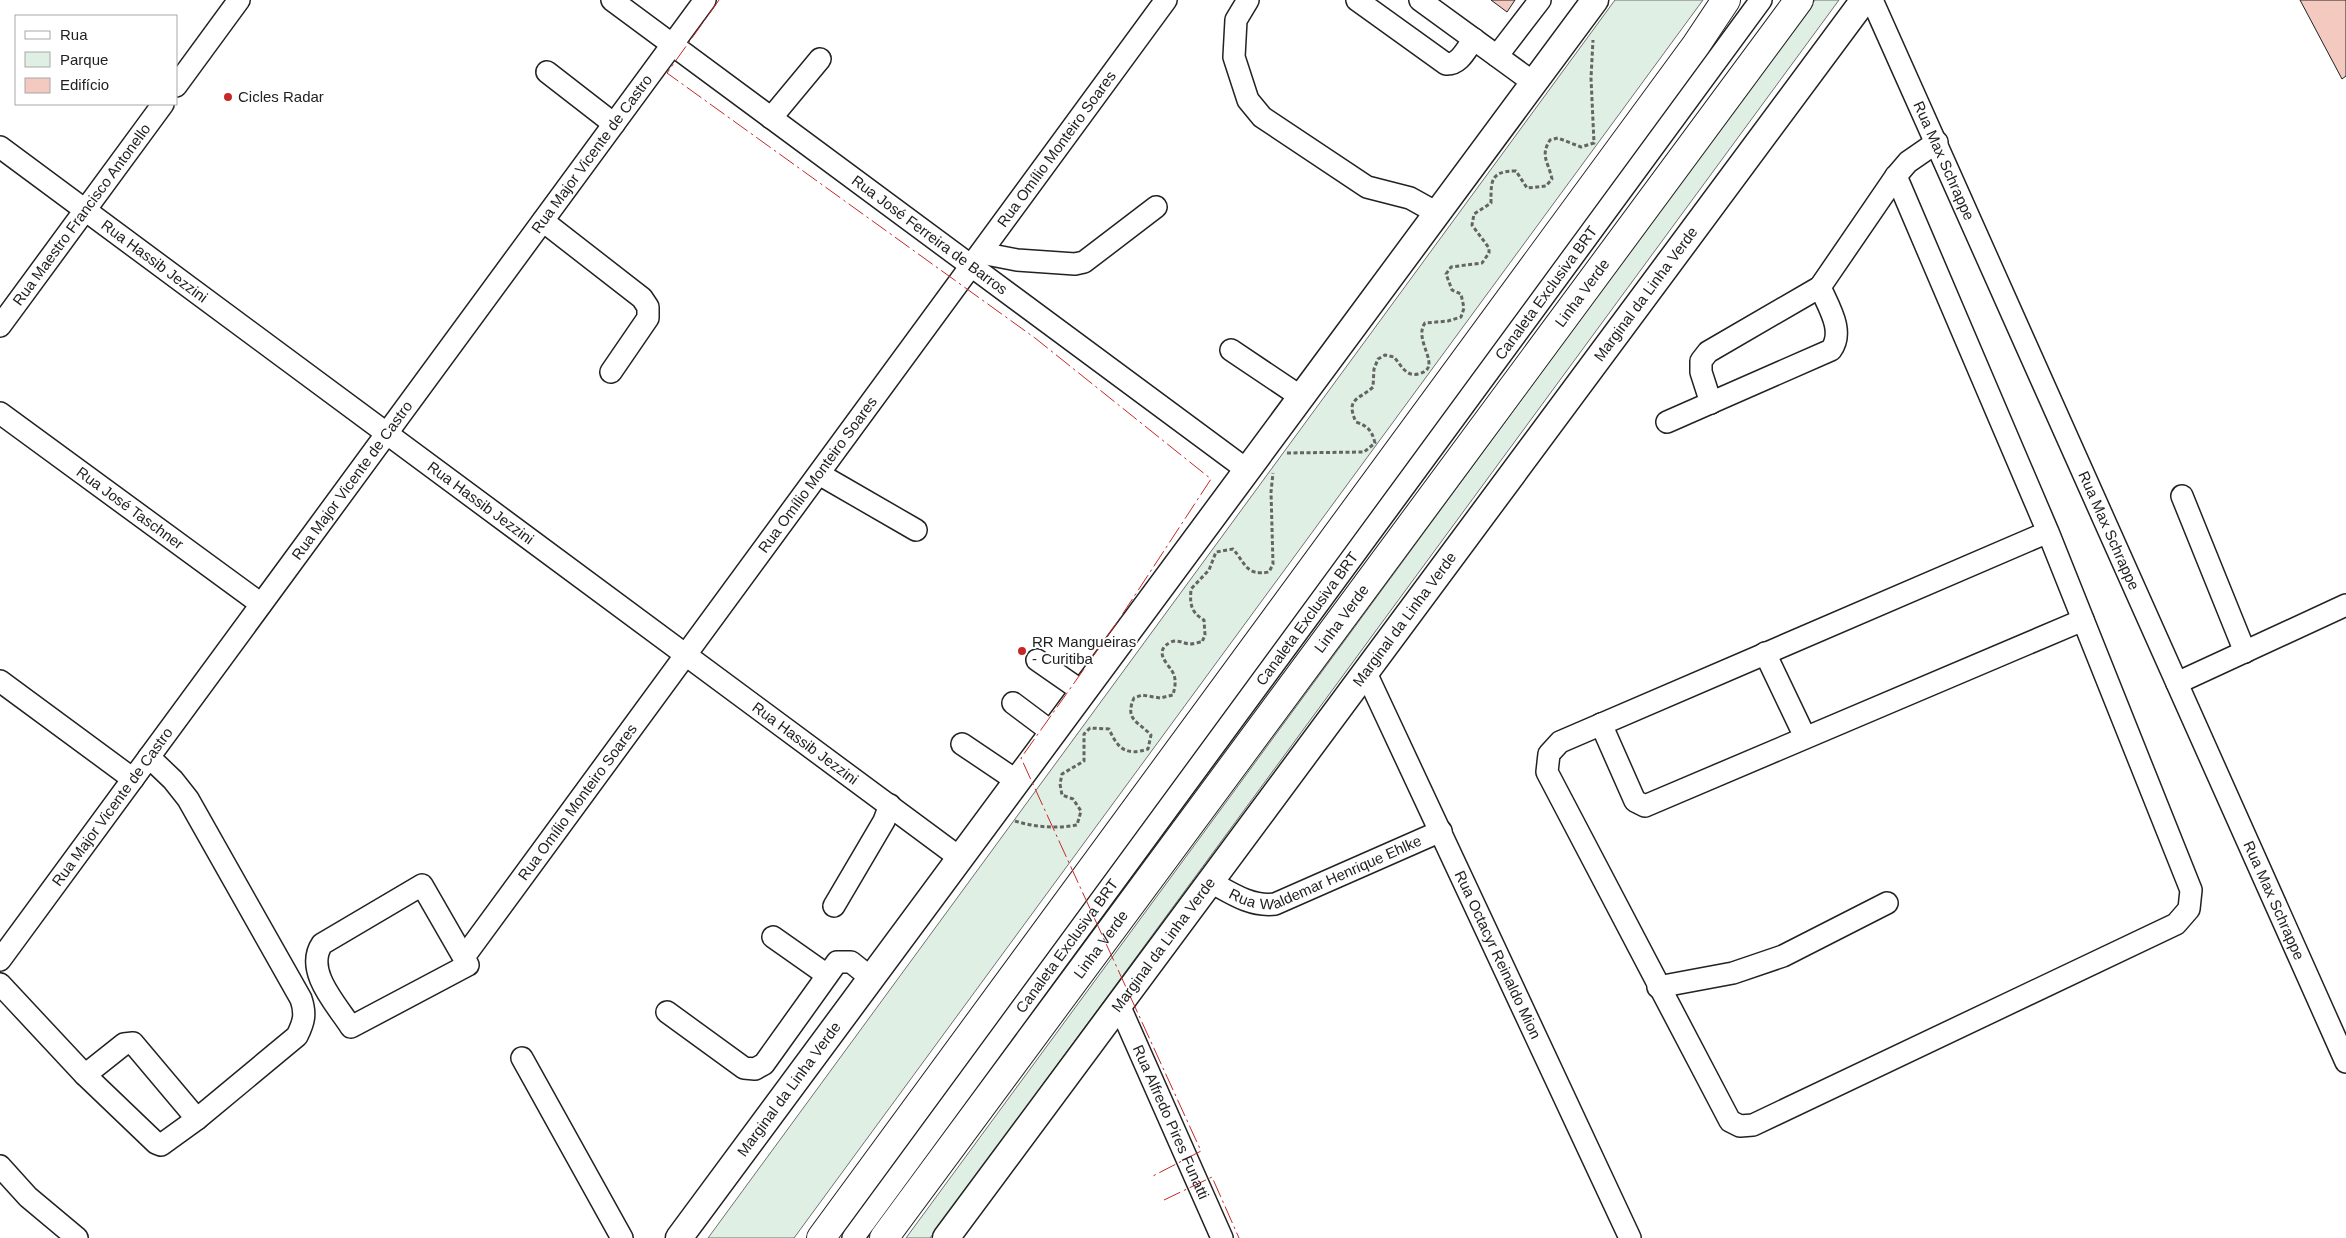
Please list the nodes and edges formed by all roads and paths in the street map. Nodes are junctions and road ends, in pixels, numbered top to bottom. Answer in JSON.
{"nodes":[{"id":1,"x":239,"y":0,"type":"edge"},
{"id":2,"x":612,"y":0,"type":"edge"},
{"id":3,"x":705,"y":0,"type":"edge"},
{"id":4,"x":1166,"y":0,"type":"edge"},
{"id":5,"x":1248,"y":0,"type":"edge"},
{"id":6,"x":1357,"y":0,"type":"edge"},
{"id":7,"x":1420,"y":0,"type":"edge"},
{"id":8,"x":1540,"y":0,"type":"edge"},
{"id":9,"x":1595,"y":0,"type":"edge"},
{"id":10,"x":1726,"y":0,"type":"edge"},
{"id":11,"x":1761,"y":0,"type":"edge"},
{"id":12,"x":1799,"y":0,"type":"edge"},
{"id":13,"x":1864,"y":0,"type":"edge"},
{"id":14,"x":1872,"y":0,"type":"edge"},
{"id":15,"x":1594,"y":34,"type":"dead end"},
{"id":16,"x":1474,"y":39,"type":"junction"},
{"id":17,"x":672,"y":44,"type":"junction"},
{"id":18,"x":1497,"y":56,"type":"junction"},
{"id":19,"x":820,"y":59,"type":"dead end"},
{"id":20,"x":547,"y":72,"type":"dead end"},
{"id":21,"x":178,"y":83,"type":"edge"},
{"id":22,"x":1534,"y":83,"type":"junction"},
{"id":23,"x":162,"y":105,"type":"edge"},
{"id":24,"x":771,"y":118,"type":"junction"},
{"id":25,"x":614,"y":124,"type":"junction"},
{"id":26,"x":1936,"y":142,"type":"junction"},
{"id":27,"x":0,"y":147,"type":"edge"},
{"id":28,"x":1896,"y":176,"type":"junction"},
{"id":29,"x":1156,"y":207,"type":"dead end"},
{"id":30,"x":85,"y":210,"type":"junction"},
{"id":31,"x":1437,"y":213,"type":"junction"},
{"id":32,"x":543,"y":221,"type":"junction"},
{"id":33,"x":976,"y":259,"type":"junction"},
{"id":34,"x":1820,"y":286,"type":"junction"},
{"id":35,"x":0,"y":326,"type":"edge"},
{"id":36,"x":1231,"y":350,"type":"dead end"},
{"id":37,"x":611,"y":372,"type":"dead end"},
{"id":38,"x":1301,"y":397,"type":"junction"},
{"id":39,"x":1711,"y":403,"type":"junction"},
{"id":40,"x":0,"y":413,"type":"edge"},
{"id":41,"x":1668,"y":422,"type":"dead end"},
{"id":42,"x":387,"y":433,"type":"junction"},
{"id":43,"x":1285,"y":453,"type":"dead end"},
{"id":44,"x":1274,"y":463,"type":"dead end"},
{"id":45,"x":1247,"y":470,"type":"junction"},
{"id":46,"x":819,"y":474,"type":"junction"},
{"id":47,"x":2182,"y":496,"type":"dead end"},
{"id":48,"x":916,"y":530,"type":"dead end"},
{"id":49,"x":2048,"y":532,"type":"junction"},
{"id":50,"x":261,"y":604,"type":"junction"},
{"id":51,"x":2346,"y":605,"type":"edge"},
{"id":52,"x":2083,"y":620,"type":"junction"},
{"id":53,"x":2245,"y":652,"type":"junction"},
{"id":54,"x":1765,"y":653,"type":"junction"},
{"id":55,"x":686,"y":655,"type":"junction"},
{"id":56,"x":1037,"y":660,"type":"dead end"},
{"id":57,"x":1366,"y":673,"type":"junction"},
{"id":58,"x":0,"y":681,"type":"edge"},
{"id":59,"x":2177,"y":683,"type":"junction"},
{"id":60,"x":1083,"y":692,"type":"junction"},
{"id":61,"x":1013,"y":703,"type":"dead end"},
{"id":62,"x":1600,"y":724,"type":"junction"},
{"id":63,"x":1053,"y":733,"type":"junction"},
{"id":64,"x":1805,"y":737,"type":"junction"},
{"id":65,"x":962,"y":744,"type":"dead end"},
{"id":66,"x":149,"y":757,"type":"junction"},
{"id":67,"x":133,"y":779,"type":"junction"},
{"id":68,"x":1017,"y":781,"type":"junction"},
{"id":69,"x":890,"y":805,"type":"junction"},
{"id":70,"x":1007,"y":818,"type":"dead end"},
{"id":71,"x":1441,"y":832,"type":"junction"},
{"id":72,"x":960,"y":858,"type":"junction"},
{"id":73,"x":1211,"y":882,"type":"junction"},
{"id":74,"x":1886,"y":903,"type":"dead end"},
{"id":75,"x":834,"y":906,"type":"dead end"},
{"id":76,"x":772,"y":937,"type":"dead end"},
{"id":77,"x":467,"y":954,"type":"junction"},
{"id":78,"x":0,"y":960,"type":"edge"},
{"id":79,"x":827,"y":974,"type":"junction"},
{"id":80,"x":871,"y":978,"type":"junction"},
{"id":81,"x":0,"y":984,"type":"edge"},
{"id":82,"x":1658,"y":987,"type":"junction"},
{"id":83,"x":1120,"y":1005,"type":"junction"},
{"id":84,"x":667,"y":1012,"type":"dead end"},
{"id":85,"x":522,"y":1058,"type":"dead end"},
{"id":86,"x":2346,"y":1062,"type":"edge"},
{"id":87,"x":85,"y":1075,"type":"junction"},
{"id":88,"x":197,"y":1119,"type":"junction"},
{"id":89,"x":0,"y":1166,"type":"edge"},
{"id":90,"x":77,"y":1238,"type":"edge"},
{"id":91,"x":622,"y":1238,"type":"edge"},
{"id":92,"x":679,"y":1238,"type":"edge"},
{"id":93,"x":821,"y":1238,"type":"edge"},
{"id":94,"x":853,"y":1238,"type":"edge"},
{"id":95,"x":884,"y":1238,"type":"edge"},
{"id":96,"x":946,"y":1238,"type":"edge"},
{"id":97,"x":1222,"y":1238,"type":"edge"},
{"id":98,"x":1630,"y":1238,"type":"edge"}],
"edges":[{"from":1,"to":21,"type":"street"},
{"from":2,"to":17,"type":"street","name":"Rua José Ferreira de Barros"},
{"from":3,"to":17,"type":"street","name":"Rua Major Vicente de Castro"},
{"from":4,"to":33,"type":"street","name":"Rua Omílio Monteiro Soares"},
{"from":5,"to":31,"type":"street"},
{"from":6,"to":16,"type":"street"},
{"from":7,"to":16,"type":"street"},
{"from":8,"to":18,"type":"street"},
{"from":9,"to":22,"type":"main road","name":"Marginal da Linha Verde"},
{"from":10,"to":93,"type":"highway"},
{"from":11,"to":94,"type":"street","name":"Canaleta Exclusiva BRT"},
{"from":12,"to":95,"type":"highway","name":"Linha Verde"},
{"from":13,"to":57,"type":"main road","name":"Marginal da Linha Verde"},
{"from":14,"to":26,"type":"street","name":"Rua Max Schrappe"},
{"from":15,"to":43,"type":"path"},
{"from":16,"to":18,"type":"street"},
{"from":17,"to":24,"type":"street","name":"Rua José Ferreira de Barros"},
{"from":17,"to":25,"type":"street","name":"Rua Major Vicente de Castro"},
{"from":18,"to":22,"type":"street"},
{"from":19,"to":24,"type":"street"},
{"from":20,"to":25,"type":"street"},
{"from":22,"to":31,"type":"main road","name":"Marginal da Linha Verde"},
{"from":23,"to":30,"type":"street","name":"Rua Maestro Francisco Antonello"},
{"from":24,"to":33,"type":"street","name":"Rua José Ferreira de Barros"},
{"from":25,"to":32,"type":"street","name":"Rua Major Vicente de Castro"},
{"from":26,"to":28,"type":"street"},
{"from":26,"to":59,"type":"street","name":"Rua Max Schrappe"},
{"from":27,"to":30,"type":"street","name":"Rua Hassib Jezzini"},
{"from":28,"to":34,"type":"street"},
{"from":28,"to":49,"type":"street"},
{"from":29,"to":33,"type":"street"},
{"from":30,"to":35,"type":"street","name":"Rua Maestro Francisco Antonello"},
{"from":30,"to":42,"type":"street","name":"Rua Hassib Jezzini"},
{"from":31,"to":38,"type":"main road","name":"Marginal da Linha Verde"},
{"from":32,"to":37,"type":"street"},
{"from":32,"to":42,"type":"street","name":"Rua Major Vicente de Castro"},
{"from":33,"to":45,"type":"street","name":"Rua José Ferreira de Barros"},
{"from":33,"to":46,"type":"street","name":"Rua Omílio Monteiro Soares"},
{"from":34,"to":39,"type":"street"},
{"from":34,"to":39,"type":"street"},
{"from":36,"to":38,"type":"street"},
{"from":38,"to":45,"type":"main road","name":"Marginal da Linha Verde"},
{"from":39,"to":41,"type":"street"},
{"from":40,"to":50,"type":"street","name":"Rua José Taschner"},
{"from":42,"to":50,"type":"street","name":"Rua Major Vicente de Castro"},
{"from":42,"to":55,"type":"street","name":"Rua Hassib Jezzini"},
{"from":44,"to":70,"type":"path"},
{"from":45,"to":60,"type":"main road","name":"Marginal da Linha Verde"},
{"from":46,"to":48,"type":"street"},
{"from":46,"to":55,"type":"street","name":"Rua Omílio Monteiro Soares"},
{"from":47,"to":53,"type":"street"},
{"from":49,"to":52,"type":"street"},
{"from":49,"to":54,"type":"street"},
{"from":50,"to":66,"type":"street","name":"Rua Major Vicente de Castro"},
{"from":51,"to":53,"type":"street"},
{"from":52,"to":64,"type":"street"},
{"from":52,"to":82,"type":"street"},
{"from":53,"to":59,"type":"street"},
{"from":54,"to":62,"type":"street"},
{"from":54,"to":64,"type":"street"},
{"from":55,"to":69,"type":"street","name":"Rua Hassib Jezzini"},
{"from":55,"to":77,"type":"street","name":"Rua Omílio Monteiro Soares"},
{"from":56,"to":60,"type":"street"},
{"from":57,"to":71,"type":"street","name":"Rua Octacyr Reinaldo Mion"},
{"from":57,"to":73,"type":"main road","name":"Marginal da Linha Verde"},
{"from":58,"to":67,"type":"street"},
{"from":59,"to":86,"type":"street","name":"Rua Max Schrappe"},
{"from":60,"to":63,"type":"main road","name":"Marginal da Linha Verde"},
{"from":61,"to":63,"type":"street"},
{"from":62,"to":64,"type":"street"},
{"from":62,"to":82,"type":"street"},
{"from":63,"to":68,"type":"main road","name":"Marginal da Linha Verde"},
{"from":65,"to":68,"type":"street"},
{"from":66,"to":67,"type":"street","name":"Rua Major Vicente de Castro"},
{"from":66,"to":88,"type":"street"},
{"from":67,"to":78,"type":"street","name":"Rua Major Vicente de Castro"},
{"from":68,"to":72,"type":"main road","name":"Marginal da Linha Verde"},
{"from":69,"to":72,"type":"street","name":"Rua Hassib Jezzini"},
{"from":69,"to":75,"type":"street"},
{"from":71,"to":73,"type":"street","name":"Rua Waldemar Henrique Ehlke"},
{"from":71,"to":98,"type":"street","name":"Rua Octacyr Reinaldo Mion"},
{"from":72,"to":80,"type":"main road","name":"Marginal da Linha Verde"},
{"from":73,"to":83,"type":"main road","name":"Marginal da Linha Verde"},
{"from":74,"to":82,"type":"street"},
{"from":76,"to":79,"type":"street"},
{"from":77,"to":77,"type":"street","name":"Rua Omílio Monteiro Soares"},
{"from":79,"to":80,"type":"street"},
{"from":79,"to":84,"type":"street"},
{"from":80,"to":92,"type":"main road","name":"Marginal da Linha Verde"},
{"from":81,"to":87,"type":"street"},
{"from":83,"to":96,"type":"main road","name":"Marginal da Linha Verde"},
{"from":83,"to":97,"type":"street","name":"Rua Alfredo Pires Funatti"},
{"from":85,"to":91,"type":"street"},
{"from":87,"to":88,"type":"street"},
{"from":87,"to":88,"type":"street"},
{"from":89,"to":90,"type":"street"}]}
